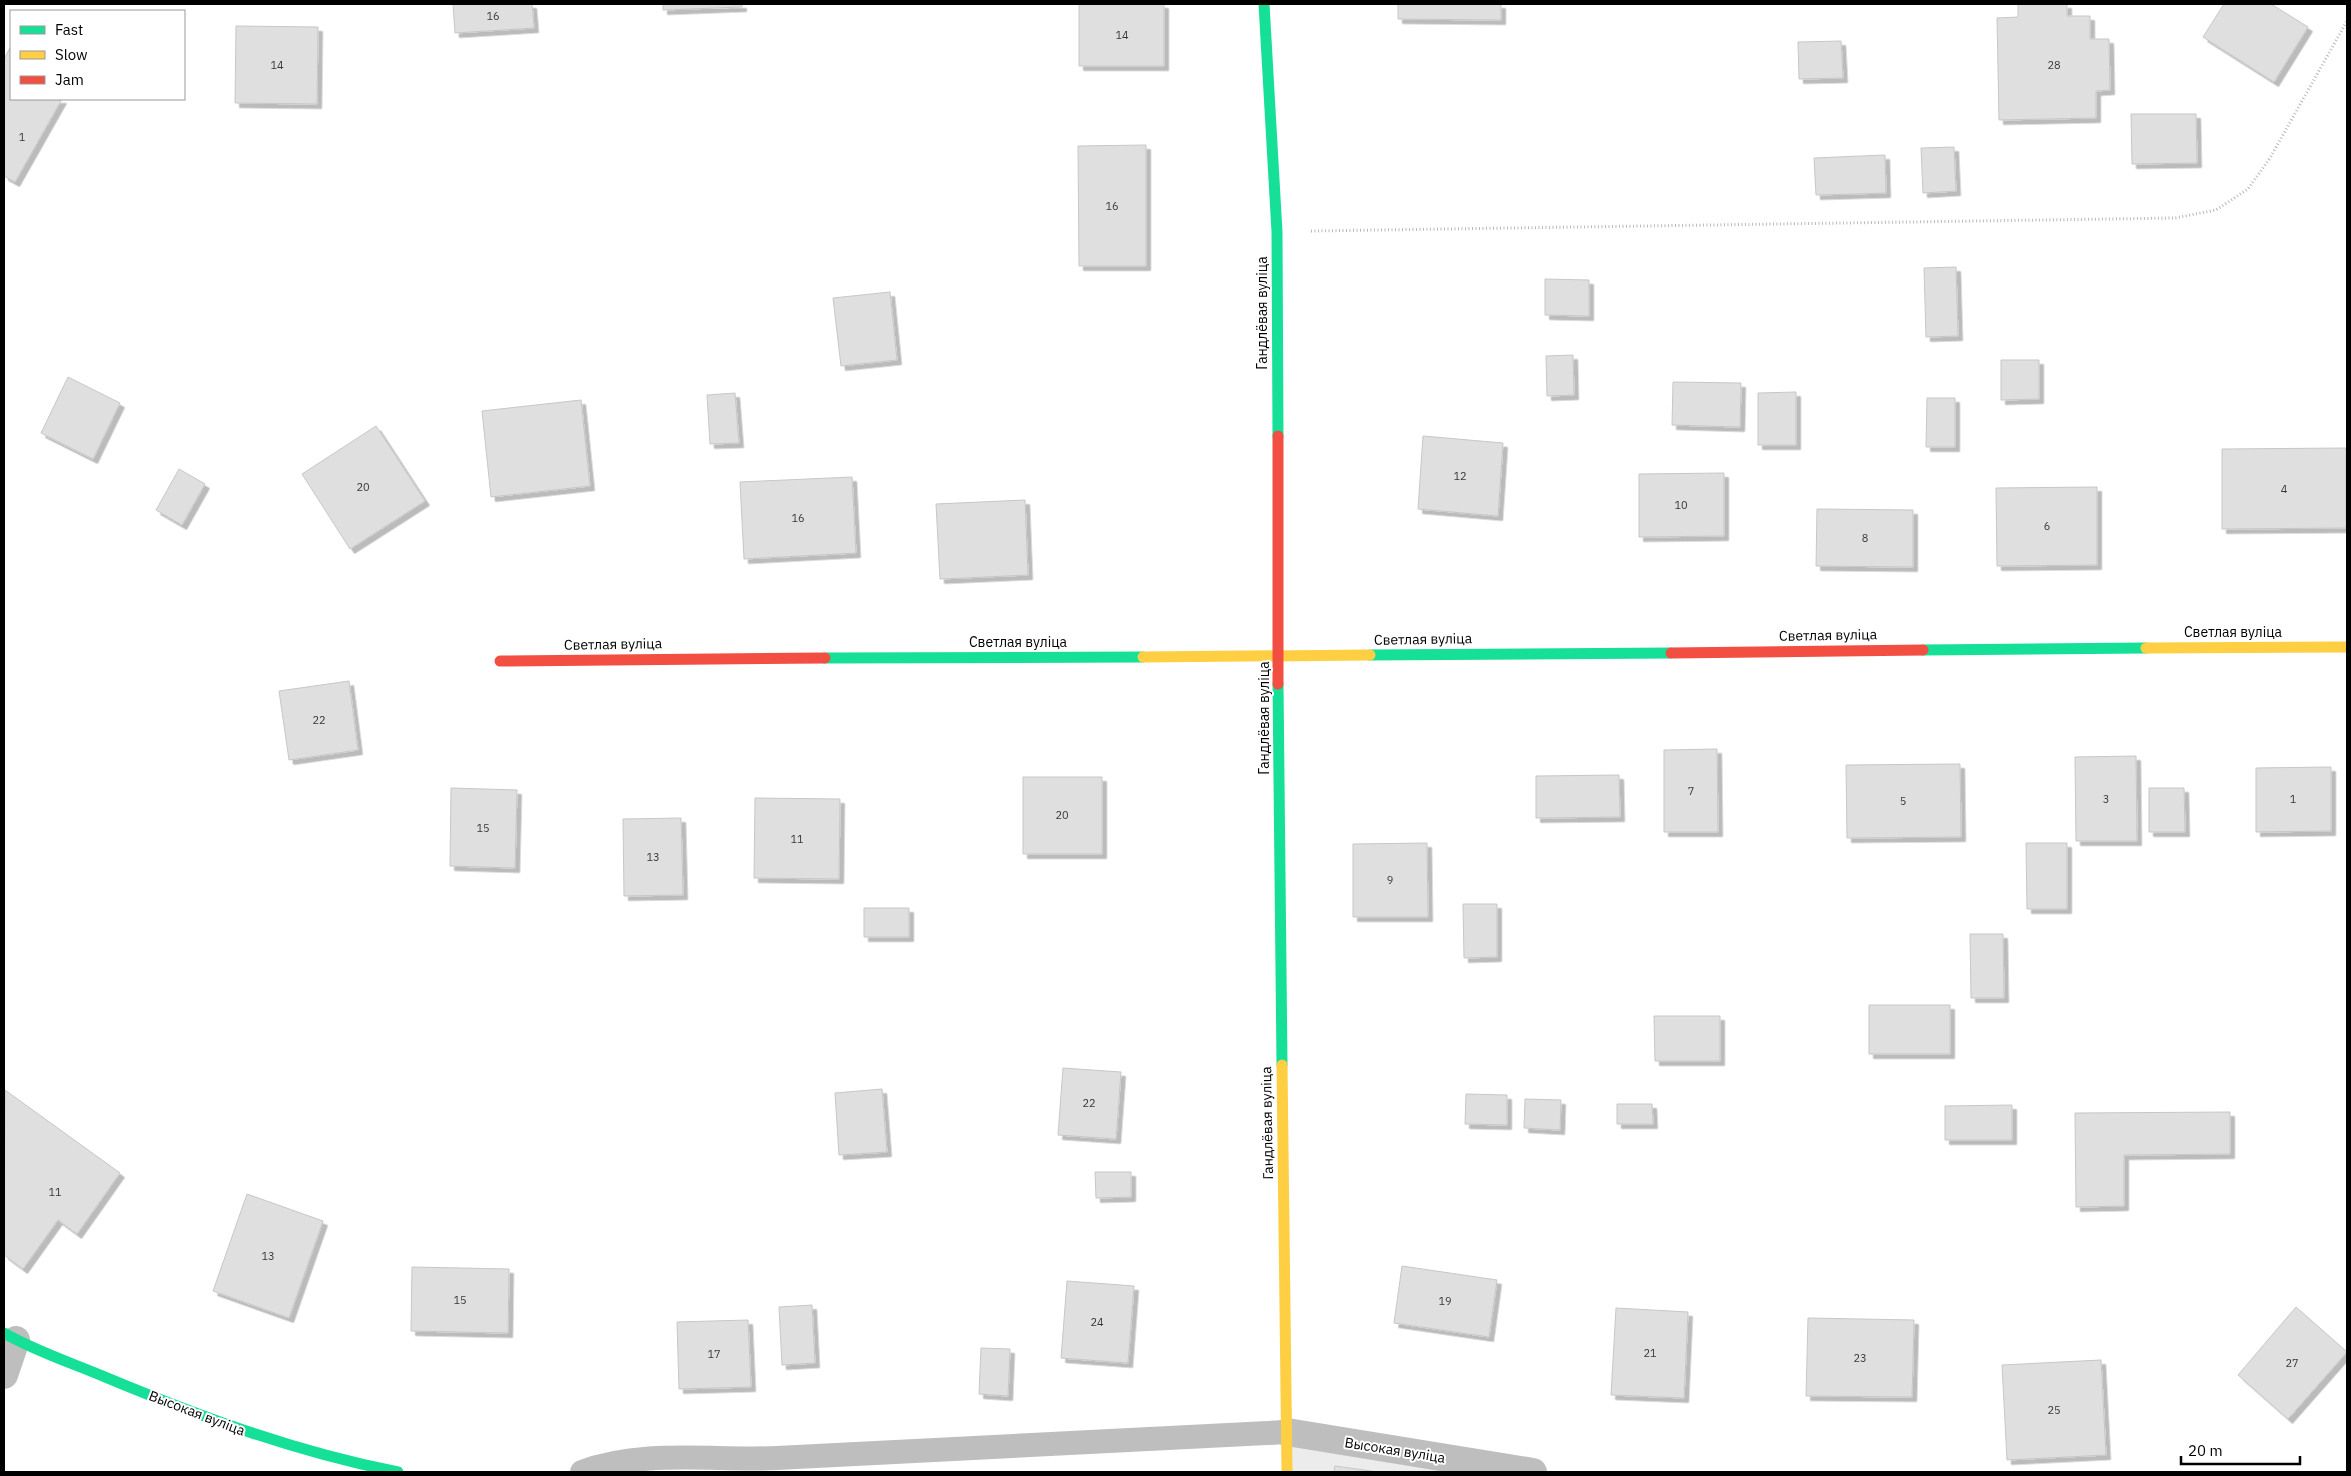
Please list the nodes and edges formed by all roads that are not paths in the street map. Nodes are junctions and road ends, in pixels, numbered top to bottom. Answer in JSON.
{"nodes":[{"id":1,"x":1264,"y":4,"type":"edge"},
{"id":2,"x":2347,"y":647,"type":"edge"},
{"id":3,"x":1279,"y":656,"type":"junction"},
{"id":4,"x":500,"y":661,"type":"dead end"},
{"id":5,"x":10,"y":1336,"type":"edge"},
{"id":6,"x":4,"y":1375,"type":"edge"},
{"id":7,"x":1287,"y":1432,"type":"junction"},
{"id":8,"x":398,"y":1472,"type":"edge"},
{"id":9,"x":582,"y":1472,"type":"edge"},
{"id":10,"x":1287,"y":1472,"type":"edge"},
{"id":11,"x":1533,"y":1472,"type":"edge"}],
"edges":[{"from":1,"to":3,"type":"street","name":"Гандлёвая вуліца"},
{"from":2,"to":3,"type":"street","name":"Светлая вуліца"},
{"from":3,"to":4,"type":"street","name":"Светлая вуліца"},
{"from":3,"to":7,"type":"street","name":"Гандлёвая вуліца"},
{"from":5,"to":6,"type":"street"},
{"from":5,"to":8,"type":"street","name":"Высокая вуліца"},
{"from":7,"to":9,"type":"lane"},
{"from":7,"to":10,"type":"street","name":"Гандлёвая вуліца"},
{"from":7,"to":11,"type":"street","name":"Высокая вуліца"}]}
